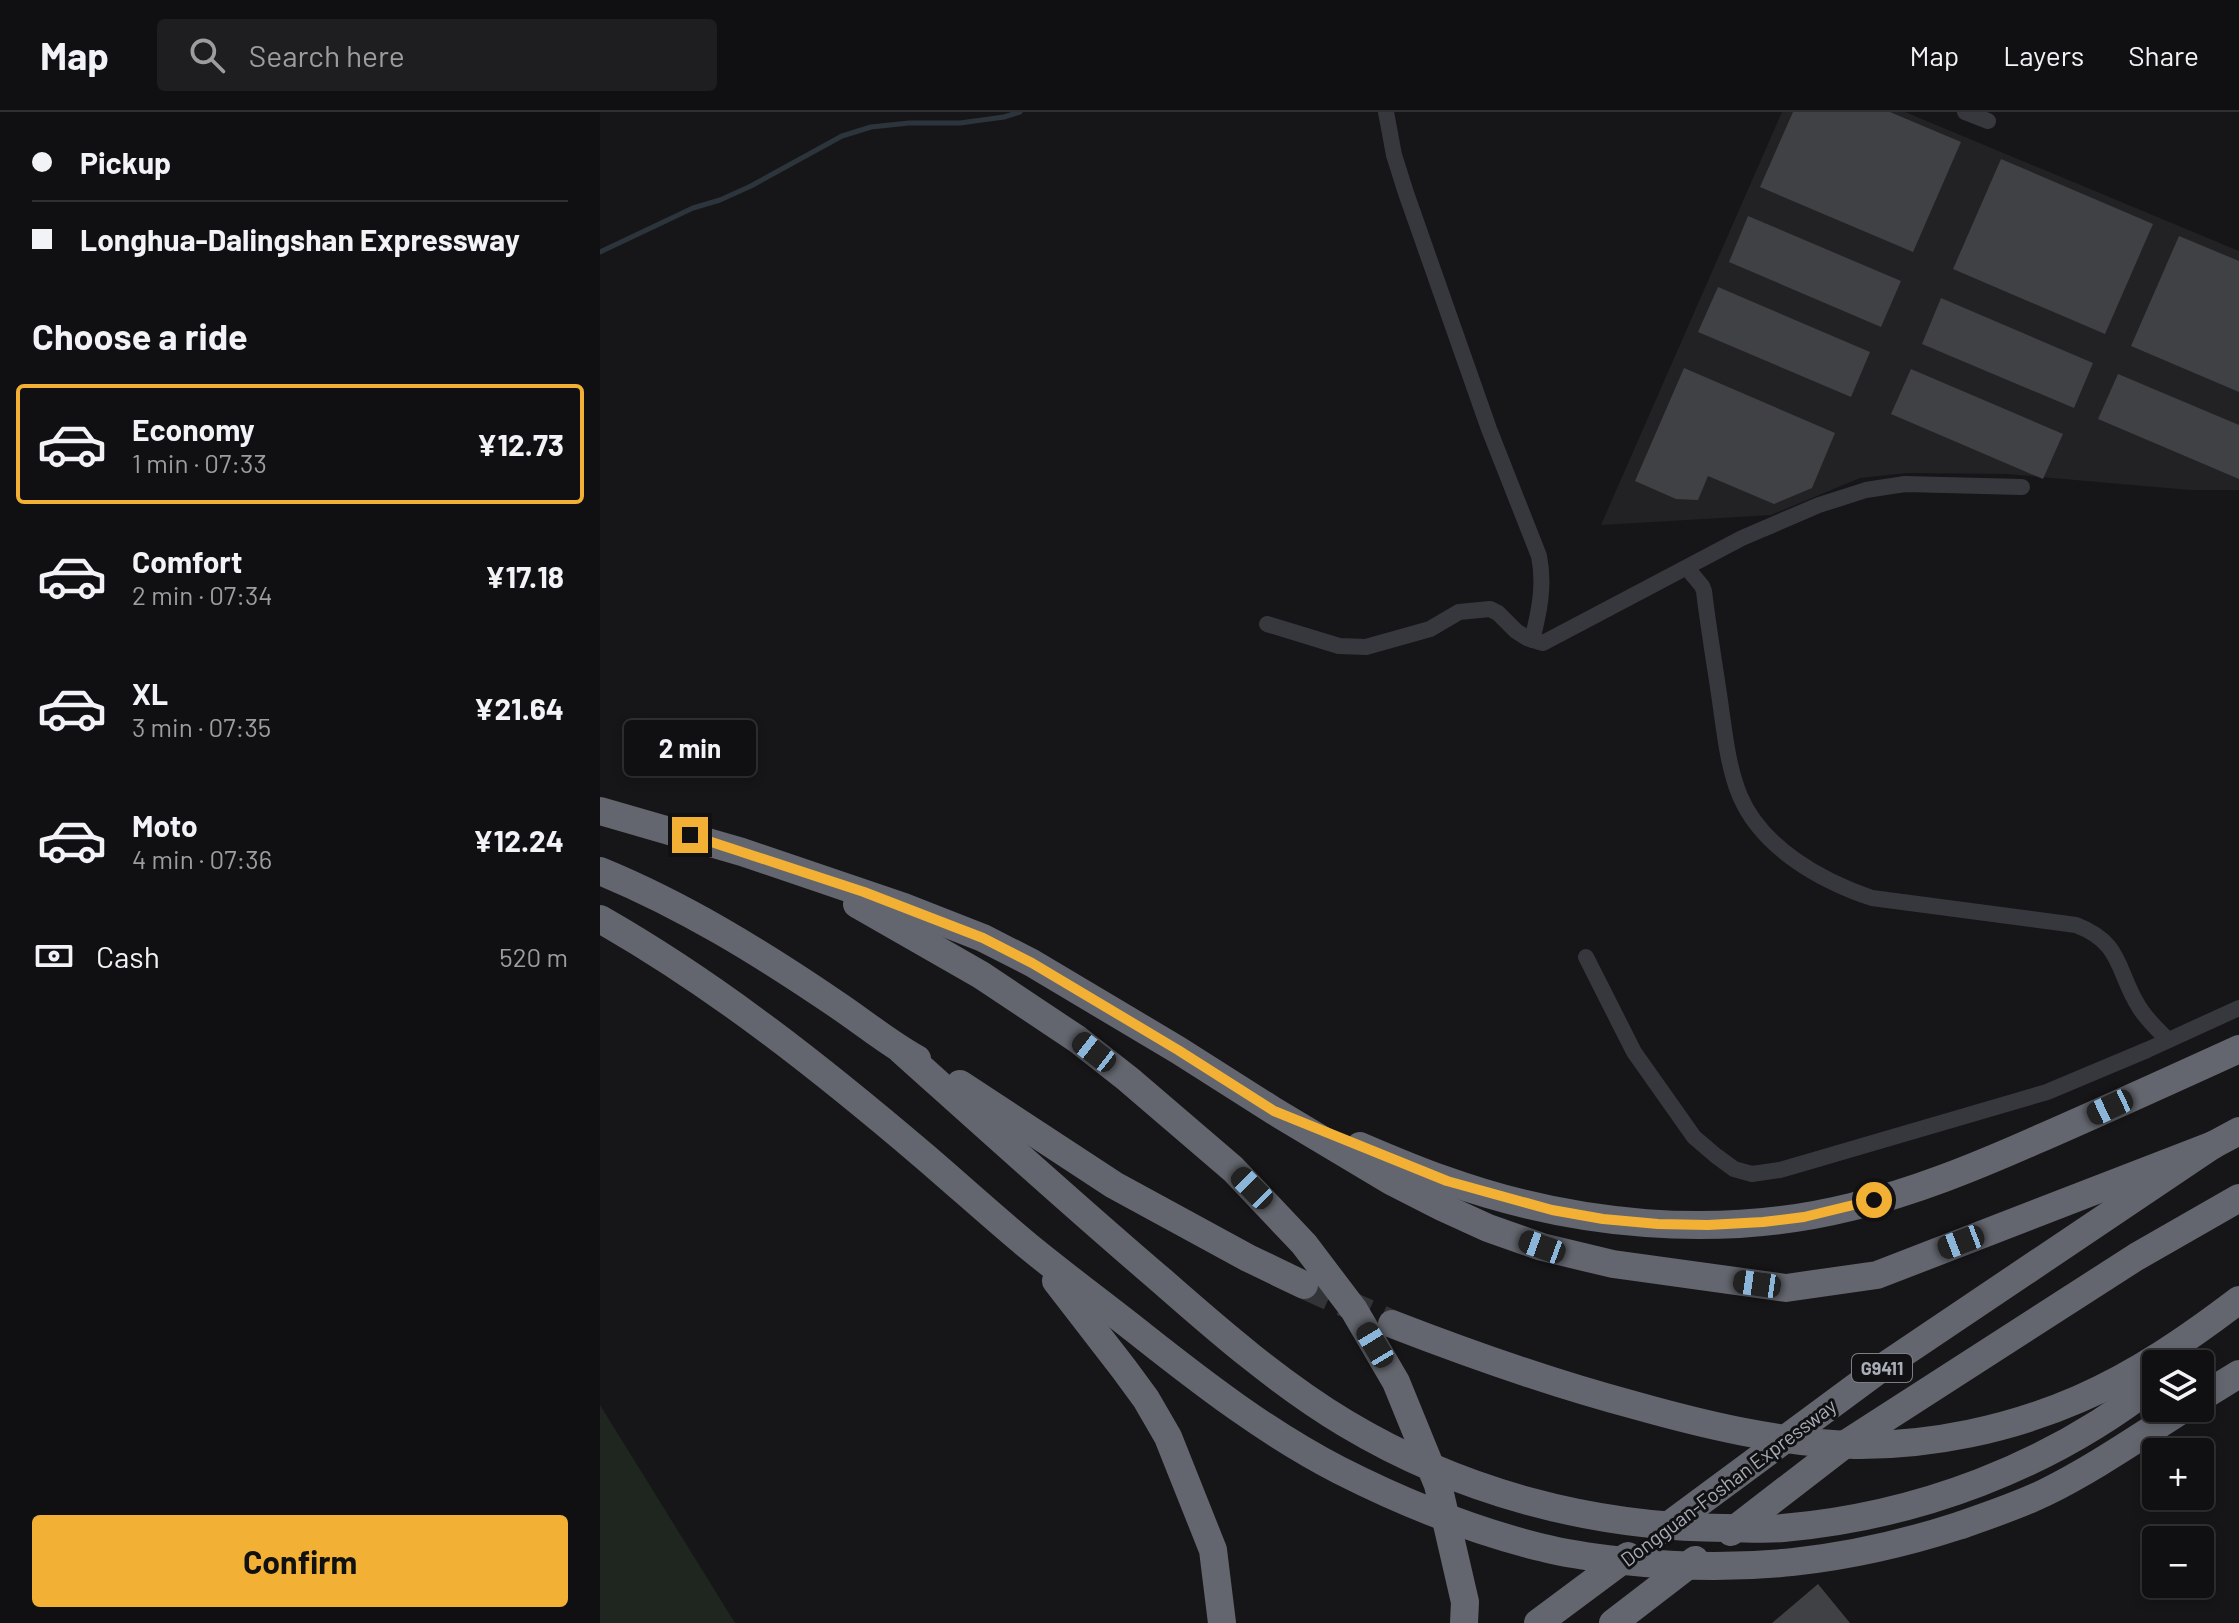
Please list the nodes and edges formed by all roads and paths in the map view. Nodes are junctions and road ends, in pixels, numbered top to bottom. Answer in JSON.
{"nodes":[{"id":1,"x":1386,"y":112,"type":"edge"},
{"id":2,"x":1965,"y":112,"type":"edge"},
{"id":3,"x":1988,"y":121,"type":"dead end"},
{"id":4,"x":2022,"y":487,"type":"dead end"},
{"id":5,"x":1687,"y":568,"type":"junction"},
{"id":6,"x":1267,"y":624,"type":"dead end"},
{"id":7,"x":1532,"y":640,"type":"junction"},
{"id":8,"x":600,"y":811,"type":"edge"},
{"id":9,"x":600,"y":871,"type":"edge"},
{"id":10,"x":796,"y":871,"type":"junction"},
{"id":11,"x":600,"y":919,"type":"edge"},
{"id":12,"x":1586,"y":957,"type":"dead end"},
{"id":13,"x":2239,"y":1008,"type":"edge"},
{"id":14,"x":2168,"y":1040,"type":"junction"},
{"id":15,"x":2239,"y":1049,"type":"edge"},
{"id":16,"x":901,"y":1050,"type":"junction"},
{"id":17,"x":1274,"y":1111,"type":"junction"},
{"id":18,"x":2239,"y":1131,"type":"edge"},
{"id":19,"x":2213,"y":1145,"type":"junction"},
{"id":20,"x":2239,"y":1198,"type":"edge"},
{"id":21,"x":1028,"y":1246,"type":"junction"},
{"id":22,"x":1304,"y":1285,"type":"tunnel mouth"},
{"id":23,"x":2239,"y":1300,"type":"edge"},
{"id":24,"x":2239,"y":1311,"type":"edge"},
{"id":25,"x":1392,"y":1324,"type":"tunnel mouth"},
{"id":26,"x":2196,"y":1350,"type":"edge"},
{"id":27,"x":2239,"y":1374,"type":"edge"},
{"id":28,"x":2214,"y":1389,"type":"edge"},
{"id":29,"x":2142,"y":1393,"type":"edge"},
{"id":30,"x":2162,"y":1422,"type":"edge"},
{"id":31,"x":1222,"y":1623,"type":"edge"},
{"id":32,"x":1464,"y":1623,"type":"edge"},
{"id":33,"x":1538,"y":1623,"type":"edge"},
{"id":34,"x":1613,"y":1623,"type":"edge"}],
"edges":[{"from":1,"to":7,"type":"street"},
{"from":2,"to":3,"type":"street"},
{"from":4,"to":5,"type":"street"},
{"from":5,"to":7,"type":"street"},
{"from":5,"to":14,"type":"street"},
{"from":6,"to":7,"type":"street"},
{"from":8,"to":10,"type":"highway"},
{"from":9,"to":16,"type":"highway"},
{"from":10,"to":17,"type":"highway"},
{"from":10,"to":32,"type":"highway"},
{"from":11,"to":21,"type":"highway"},
{"from":12,"to":14,"type":"street"},
{"from":13,"to":14,"type":"street"},
{"from":15,"to":17,"type":"highway"},
{"from":16,"to":22,"type":"highway"},
{"from":16,"to":29,"type":"highway"},
{"from":17,"to":19,"type":"highway"},
{"from":18,"to":19,"type":"highway","name":"Dongguan-Foshan Expressway","number":"G9411"},
{"from":19,"to":33,"type":"highway","name":"Dongguan-Foshan Expressway","number":"G9411"},
{"from":20,"to":34,"type":"highway","name":"Dongguan-Foshan Expressway","number":"G9411"},
{"from":21,"to":30,"type":"highway"},
{"from":21,"to":31,"type":"highway"},
{"from":23,"to":25,"type":"highway"},
{"from":24,"to":26,"type":"highway"},
{"from":27,"to":28,"type":"highway"}]}
